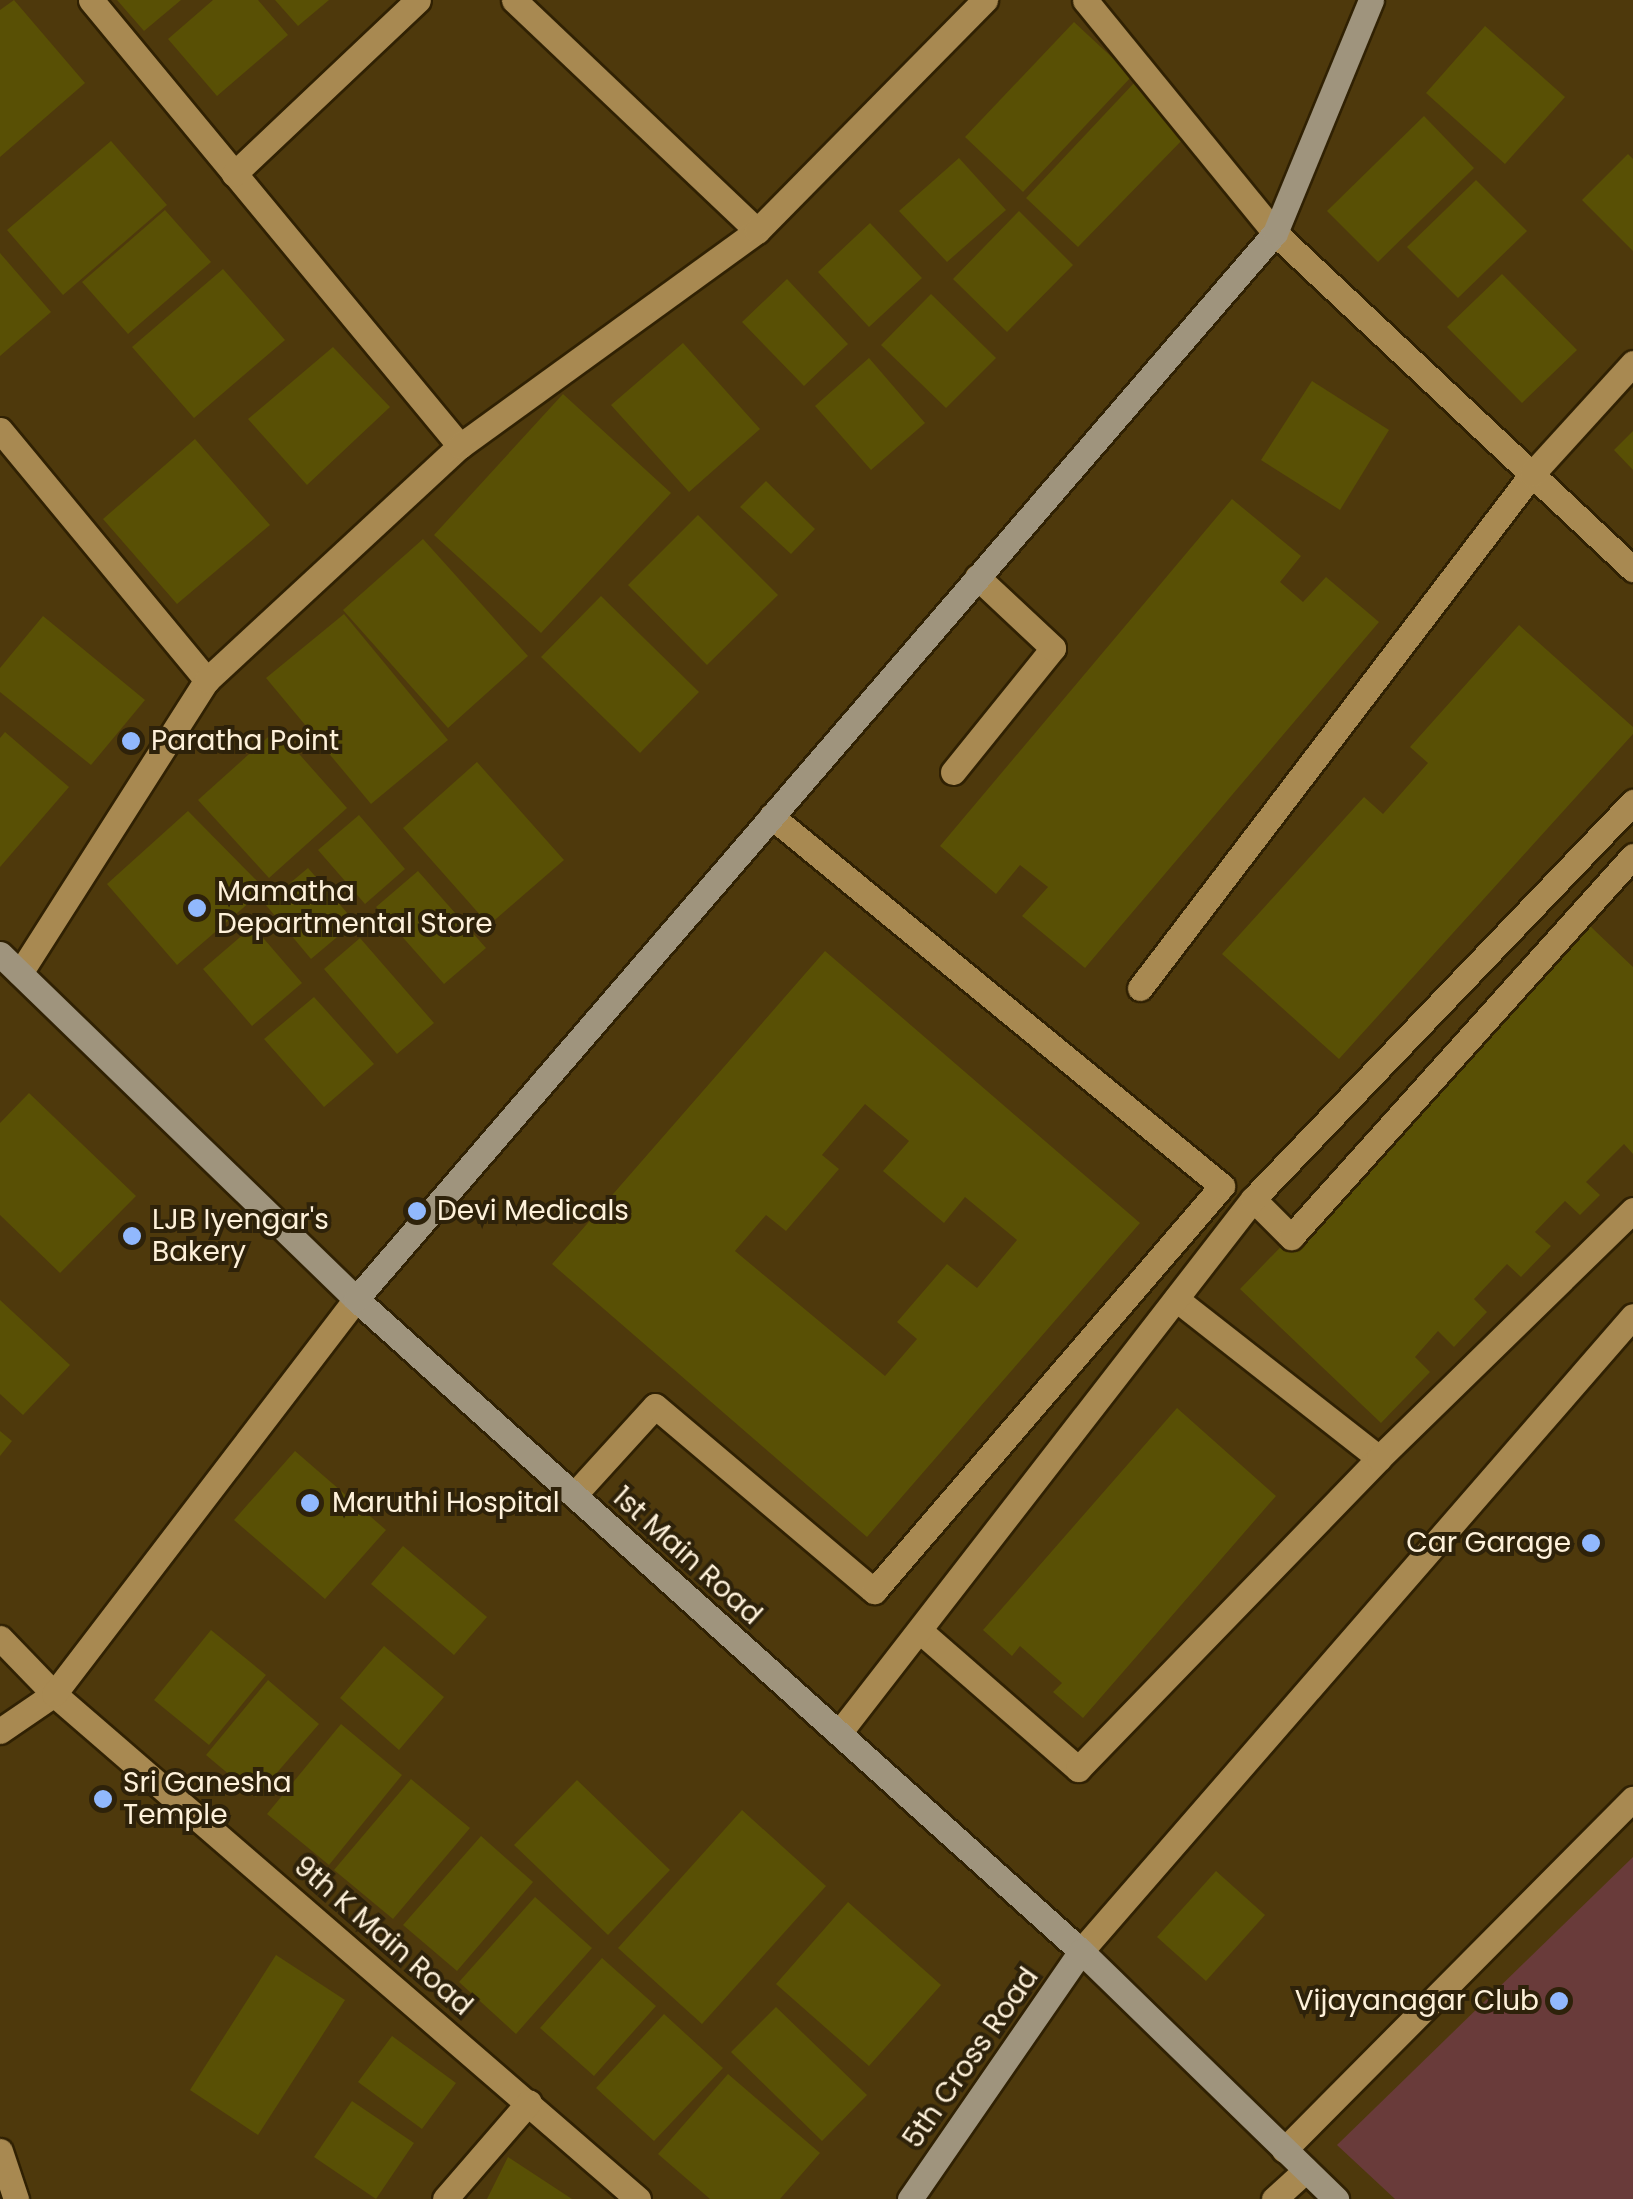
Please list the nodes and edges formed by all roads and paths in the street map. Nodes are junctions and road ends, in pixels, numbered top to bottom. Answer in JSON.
{"nodes":[{"id":1,"x":91,"y":0,"type":"edge"},
{"id":2,"x":418,"y":0,"type":"edge"},
{"id":3,"x":514,"y":0,"type":"edge"},
{"id":4,"x":985,"y":0,"type":"edge"},
{"id":5,"x":1085,"y":0,"type":"edge"},
{"id":6,"x":1370,"y":0,"type":"edge"},
{"id":7,"x":234,"y":174,"type":"junction"},
{"id":8,"x":757,"y":230,"type":"junction"},
{"id":9,"x":1275,"y":233,"type":"junction"},
{"id":10,"x":1633,"y":362,"type":"edge"},
{"id":11,"x":0,"y":430,"type":"edge"},
{"id":12,"x":460,"y":446,"type":"junction"},
{"id":13,"x":1532,"y":474,"type":"junction"},
{"id":14,"x":1633,"y":568,"type":"edge"},
{"id":15,"x":977,"y":577,"type":"junction"},
{"id":16,"x":207,"y":680,"type":"junction"},
{"id":17,"x":953,"y":772,"type":"dead end"},
{"id":18,"x":1633,"y":802,"type":"edge"},
{"id":19,"x":772,"y":816,"type":"junction"},
{"id":20,"x":1633,"y":856,"type":"edge"},
{"id":21,"x":0,"y":954,"type":"edge"},
{"id":22,"x":20,"y":973,"type":"junction"},
{"id":23,"x":1140,"y":988,"type":"dead end"},
{"id":24,"x":1253,"y":1199,"type":"junction"},
{"id":25,"x":1633,"y":1210,"type":"edge"},
{"id":26,"x":356,"y":1299,"type":"junction"},
{"id":27,"x":1176,"y":1299,"type":"junction"},
{"id":28,"x":1633,"y":1316,"type":"edge"},
{"id":29,"x":1379,"y":1458,"type":"junction"},
{"id":30,"x":574,"y":1495,"type":"junction"},
{"id":31,"x":920,"y":1630,"type":"junction"},
{"id":32,"x":0,"y":1638,"type":"edge"},
{"id":33,"x":54,"y":1694,"type":"junction"},
{"id":34,"x":0,"y":1732,"type":"edge"},
{"id":35,"x":839,"y":1733,"type":"junction"},
{"id":36,"x":1633,"y":1799,"type":"edge"},
{"id":37,"x":1081,"y":1950,"type":"junction"},
{"id":38,"x":529,"y":2102,"type":"junction"},
{"id":39,"x":0,"y":2151,"type":"edge"},
{"id":40,"x":1293,"y":2157,"type":"junction"},
{"id":41,"x":16,"y":2199,"type":"edge"},
{"id":42,"x":445,"y":2199,"type":"edge"},
{"id":43,"x":638,"y":2199,"type":"edge"},
{"id":44,"x":910,"y":2199,"type":"edge"},
{"id":45,"x":1274,"y":2199,"type":"edge"},
{"id":46,"x":1336,"y":2199,"type":"edge"}],
"edges":[{"from":1,"to":7,"type":"street"},
{"from":2,"to":7,"type":"street"},
{"from":3,"to":8,"type":"street"},
{"from":4,"to":8,"type":"street"},
{"from":5,"to":9,"type":"street"},
{"from":6,"to":9,"type":"street"},
{"from":7,"to":12,"type":"street"},
{"from":8,"to":12,"type":"street"},
{"from":9,"to":13,"type":"street"},
{"from":9,"to":15,"type":"street"},
{"from":10,"to":13,"type":"street"},
{"from":11,"to":16,"type":"street"},
{"from":12,"to":16,"type":"street"},
{"from":13,"to":14,"type":"street"},
{"from":13,"to":23,"type":"street"},
{"from":15,"to":17,"type":"street"},
{"from":15,"to":19,"type":"street"},
{"from":16,"to":22,"type":"street"},
{"from":18,"to":24,"type":"street"},
{"from":19,"to":26,"type":"street"},
{"from":19,"to":30,"type":"street"},
{"from":20,"to":24,"type":"street"},
{"from":21,"to":22,"type":"street","name":"1st Main Road"},
{"from":22,"to":26,"type":"street","name":"1st Main Road"},
{"from":24,"to":27,"type":"street"},
{"from":25,"to":29,"type":"street"},
{"from":26,"to":30,"type":"street","name":"1st Main Road"},
{"from":26,"to":33,"type":"street"},
{"from":27,"to":29,"type":"street"},
{"from":27,"to":31,"type":"street"},
{"from":28,"to":37,"type":"street"},
{"from":29,"to":31,"type":"street"},
{"from":30,"to":35,"type":"street","name":"1st Main Road"},
{"from":31,"to":35,"type":"street"},
{"from":32,"to":33,"type":"street","name":"9th K Main Road"},
{"from":33,"to":34,"type":"street"},
{"from":33,"to":38,"type":"street","name":"9th K Main Road"},
{"from":35,"to":37,"type":"street","name":"1st Main Road"},
{"from":36,"to":40,"type":"street"},
{"from":37,"to":40,"type":"street","name":"1st Main Road"},
{"from":37,"to":44,"type":"street","name":"5th Cross Road"},
{"from":38,"to":42,"type":"street"},
{"from":38,"to":43,"type":"street","name":"9th K Main Road"},
{"from":39,"to":41,"type":"street"},
{"from":40,"to":45,"type":"street"},
{"from":40,"to":46,"type":"street","name":"1st Main Road"}]}
